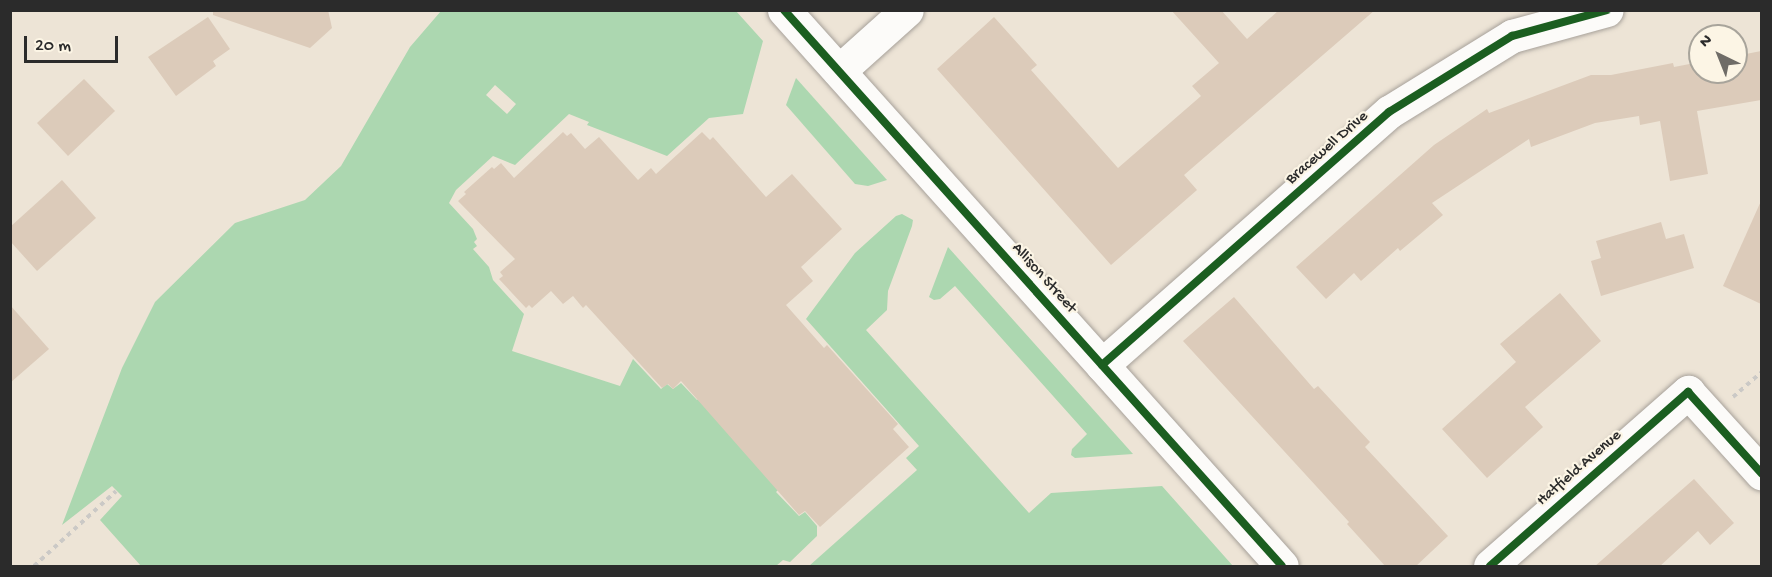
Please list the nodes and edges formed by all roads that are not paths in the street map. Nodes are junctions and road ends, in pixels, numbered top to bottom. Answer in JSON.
{"nodes":[{"id":1,"x":784,"y":10,"type":"edge"},
{"id":2,"x":907,"y":10,"type":"edge"},
{"id":3,"x":1606,"y":10,"type":"edge"},
{"id":4,"x":839,"y":71,"type":"junction"},
{"id":5,"x":1102,"y":365,"type":"junction"},
{"id":6,"x":1761,"y":474,"type":"edge"},
{"id":7,"x":1282,"y":567,"type":"edge"},
{"id":8,"x":1490,"y":567,"type":"edge"}],
"edges":[{"from":1,"to":4,"type":"street","name":"Allison Street"},
{"from":2,"to":4,"type":"street"},
{"from":3,"to":5,"type":"street","name":"Bracewell Drive"},
{"from":4,"to":5,"type":"street","name":"Allison Street"},
{"from":5,"to":7,"type":"street","name":"Allison Street"},
{"from":6,"to":8,"type":"street","name":"Hatfield Avenue"}]}
